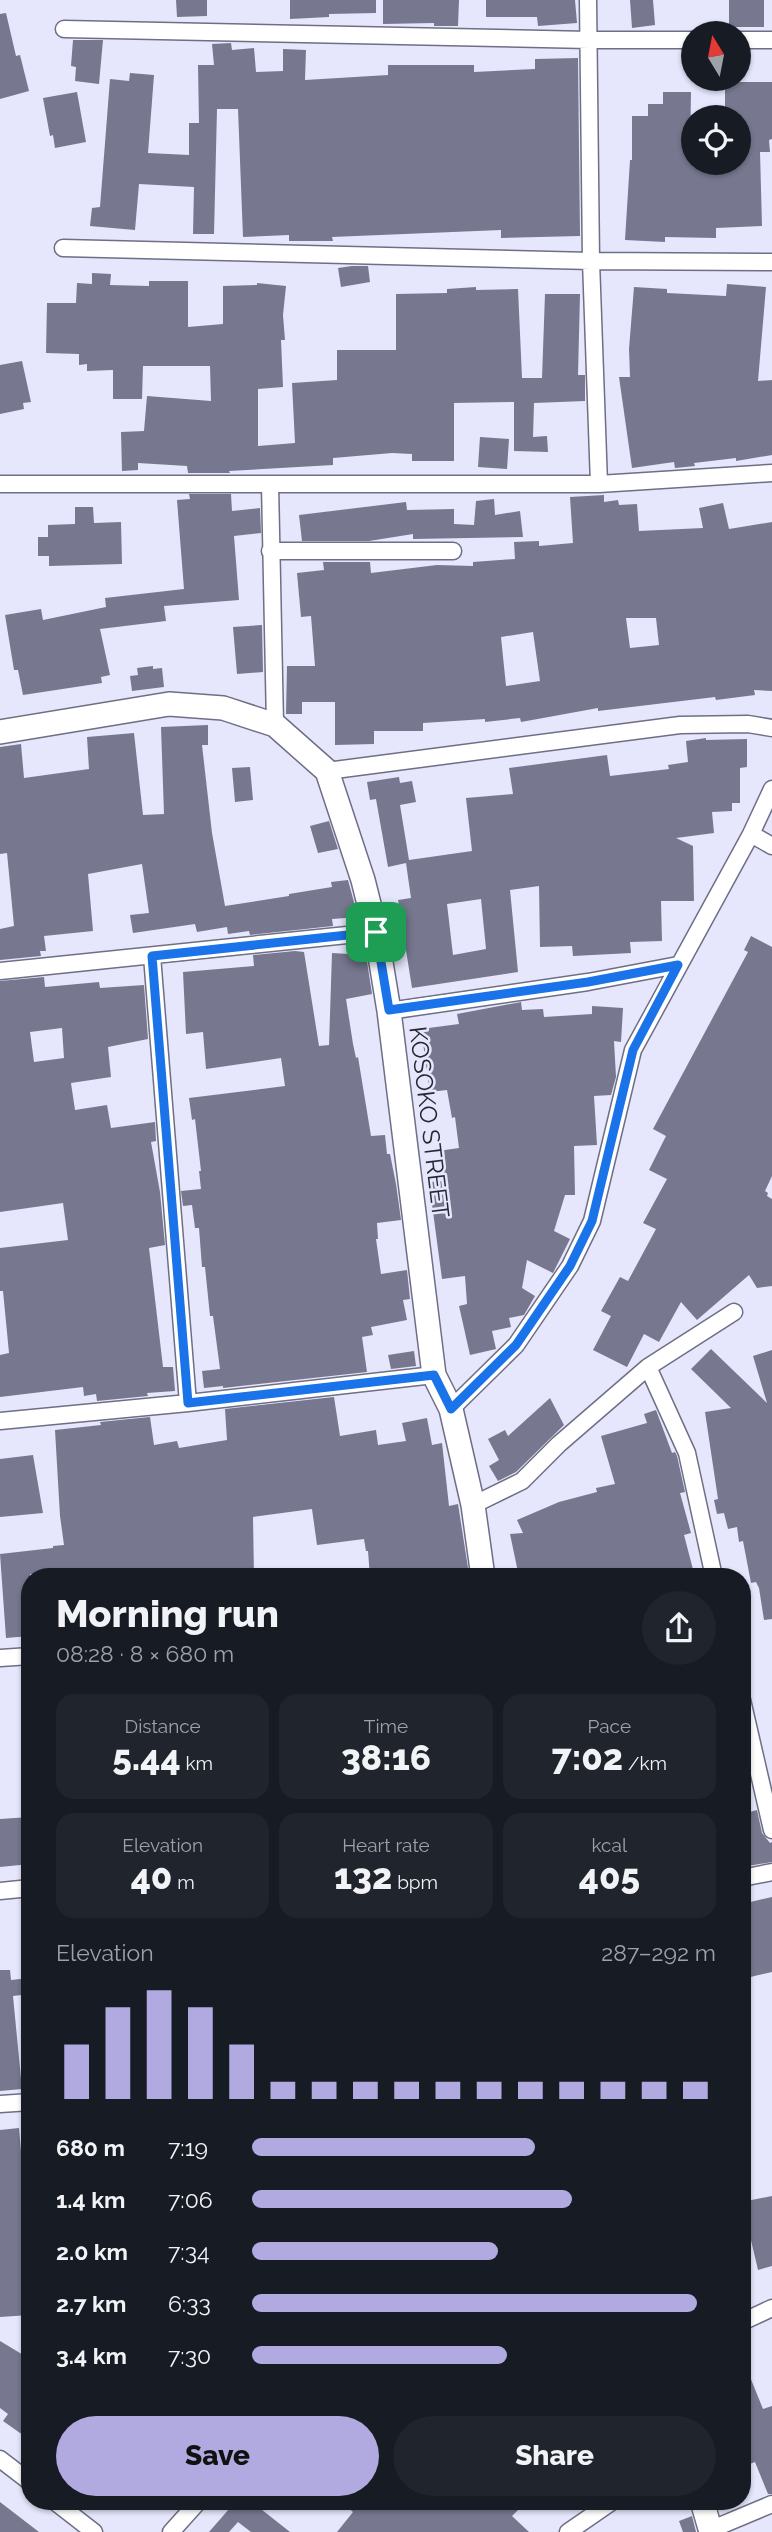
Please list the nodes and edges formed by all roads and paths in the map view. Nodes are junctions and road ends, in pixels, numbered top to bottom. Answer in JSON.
{"nodes":[{"id":1,"x":588,"y":0,"type":"edge"},
{"id":2,"x":64,"y":29,"type":"dead end"},
{"id":3,"x":589,"y":40,"type":"junction"},
{"id":4,"x":681,"y":40,"type":"edge"},
{"id":5,"x":751,"y":40,"type":"edge"},
{"id":6,"x":772,"y":40,"type":"edge"},
{"id":7,"x":63,"y":248,"type":"dead end"},
{"id":8,"x":591,"y":261,"type":"junction"},
{"id":9,"x":772,"y":262,"type":"edge"},
{"id":10,"x":772,"y":473,"type":"edge"},
{"id":11,"x":0,"y":484,"type":"edge"},
{"id":12,"x":270,"y":484,"type":"junction"},
{"id":13,"x":599,"y":484,"type":"junction"},
{"id":14,"x":270,"y":551,"type":"junction"},
{"id":15,"x":453,"y":551,"type":"dead end"},
{"id":16,"x":275,"y":725,"type":"junction"},
{"id":17,"x":772,"y":728,"type":"edge"},
{"id":18,"x":0,"y":732,"type":"edge"},
{"id":19,"x":327,"y":771,"type":"junction"},
{"id":20,"x":772,"y":789,"type":"edge"},
{"id":21,"x":751,"y":834,"type":"junction"},
{"id":22,"x":772,"y":846,"type":"edge"},
{"id":23,"x":376,"y":932,"type":"junction"},
{"id":24,"x":152,"y":956,"type":"junction"},
{"id":25,"x":678,"y":965,"type":"junction"},
{"id":26,"x":0,"y":971,"type":"edge"},
{"id":27,"x":389,"y":1010,"type":"junction"},
{"id":28,"x":734,"y":1312,"type":"dead end"},
{"id":29,"x":648,"y":1367,"type":"junction"},
{"id":30,"x":434,"y":1375,"type":"junction"},
{"id":31,"x":188,"y":1403,"type":"junction"},
{"id":32,"x":451,"y":1409,"type":"junction"},
{"id":33,"x":0,"y":1421,"type":"edge"},
{"id":34,"x":473,"y":1505,"type":"junction"},
{"id":35,"x":482,"y":1568,"type":"edge"},
{"id":36,"x":712,"y":1568,"type":"edge"},
{"id":37,"x":21,"y":1657,"type":"edge"},
{"id":38,"x":0,"y":1658,"type":"edge"},
{"id":39,"x":751,"y":1739,"type":"edge"},
{"id":40,"x":772,"y":1830,"type":"edge"},
{"id":41,"x":772,"y":1872,"type":"edge"},
{"id":42,"x":751,"y":1876,"type":"edge"},
{"id":43,"x":21,"y":1889,"type":"edge"},
{"id":44,"x":0,"y":1891,"type":"edge"},
{"id":45,"x":21,"y":2103,"type":"edge"},
{"id":46,"x":0,"y":2104,"type":"edge"},
{"id":47,"x":772,"y":2308,"type":"edge"},
{"id":48,"x":751,"y":2318,"type":"edge"},
{"id":49,"x":0,"y":2459,"type":"edge"},
{"id":50,"x":21,"y":2475,"type":"edge"},
{"id":51,"x":772,"y":2504,"type":"edge"},
{"id":52,"x":66,"y":2510,"type":"edge"},
{"id":53,"x":191,"y":2510,"type":"edge"},
{"id":54,"x":599,"y":2510,"type":"edge"},
{"id":55,"x":704,"y":2510,"type":"edge"},
{"id":56,"x":710,"y":2531,"type":"edge"},
{"id":57,"x":94,"y":2532,"type":"edge"},
{"id":58,"x":171,"y":2532,"type":"edge"},
{"id":59,"x":568,"y":2532,"type":"edge"}],
"edges":[{"from":1,"to":3,"type":"street"},
{"from":2,"to":3,"type":"street"},
{"from":3,"to":4,"type":"street"},
{"from":3,"to":8,"type":"street"},
{"from":5,"to":6,"type":"street"},
{"from":7,"to":8,"type":"street"},
{"from":8,"to":9,"type":"street"},
{"from":8,"to":13,"type":"street"},
{"from":10,"to":13,"type":"street"},
{"from":11,"to":12,"type":"street"},
{"from":12,"to":13,"type":"street"},
{"from":12,"to":14,"type":"street"},
{"from":14,"to":15,"type":"street"},
{"from":14,"to":16,"type":"street"},
{"from":16,"to":18,"type":"street"},
{"from":16,"to":19,"type":"street"},
{"from":17,"to":19,"type":"street"},
{"from":19,"to":23,"type":"street","name":"KOSOKO STREET"},
{"from":20,"to":21,"type":"street"},
{"from":21,"to":22,"type":"street"},
{"from":21,"to":25,"type":"street"},
{"from":23,"to":24,"type":"street"},
{"from":23,"to":27,"type":"street","name":"KOSOKO STREET"},
{"from":24,"to":26,"type":"street"},
{"from":24,"to":31,"type":"street"},
{"from":25,"to":27,"type":"street"},
{"from":25,"to":32,"type":"street"},
{"from":27,"to":30,"type":"street","name":"KOSOKO STREET"},
{"from":28,"to":29,"type":"street"},
{"from":29,"to":34,"type":"street"},
{"from":29,"to":36,"type":"street"},
{"from":30,"to":31,"type":"street"},
{"from":30,"to":32,"type":"street","name":"KOSOKO STREET"},
{"from":31,"to":33,"type":"street"},
{"from":32,"to":34,"type":"street","name":"KOSOKO STREET"},
{"from":34,"to":35,"type":"street","name":"KOSOKO STREET"},
{"from":37,"to":38,"type":"street"},
{"from":39,"to":40,"type":"street"},
{"from":41,"to":42,"type":"street"},
{"from":43,"to":44,"type":"street"},
{"from":45,"to":46,"type":"street"},
{"from":47,"to":48,"type":"street"},
{"from":49,"to":50,"type":"street"},
{"from":51,"to":56,"type":"street"},
{"from":52,"to":57,"type":"street"},
{"from":53,"to":58,"type":"street"},
{"from":54,"to":59,"type":"street"},
{"from":55,"to":56,"type":"street"}]}
